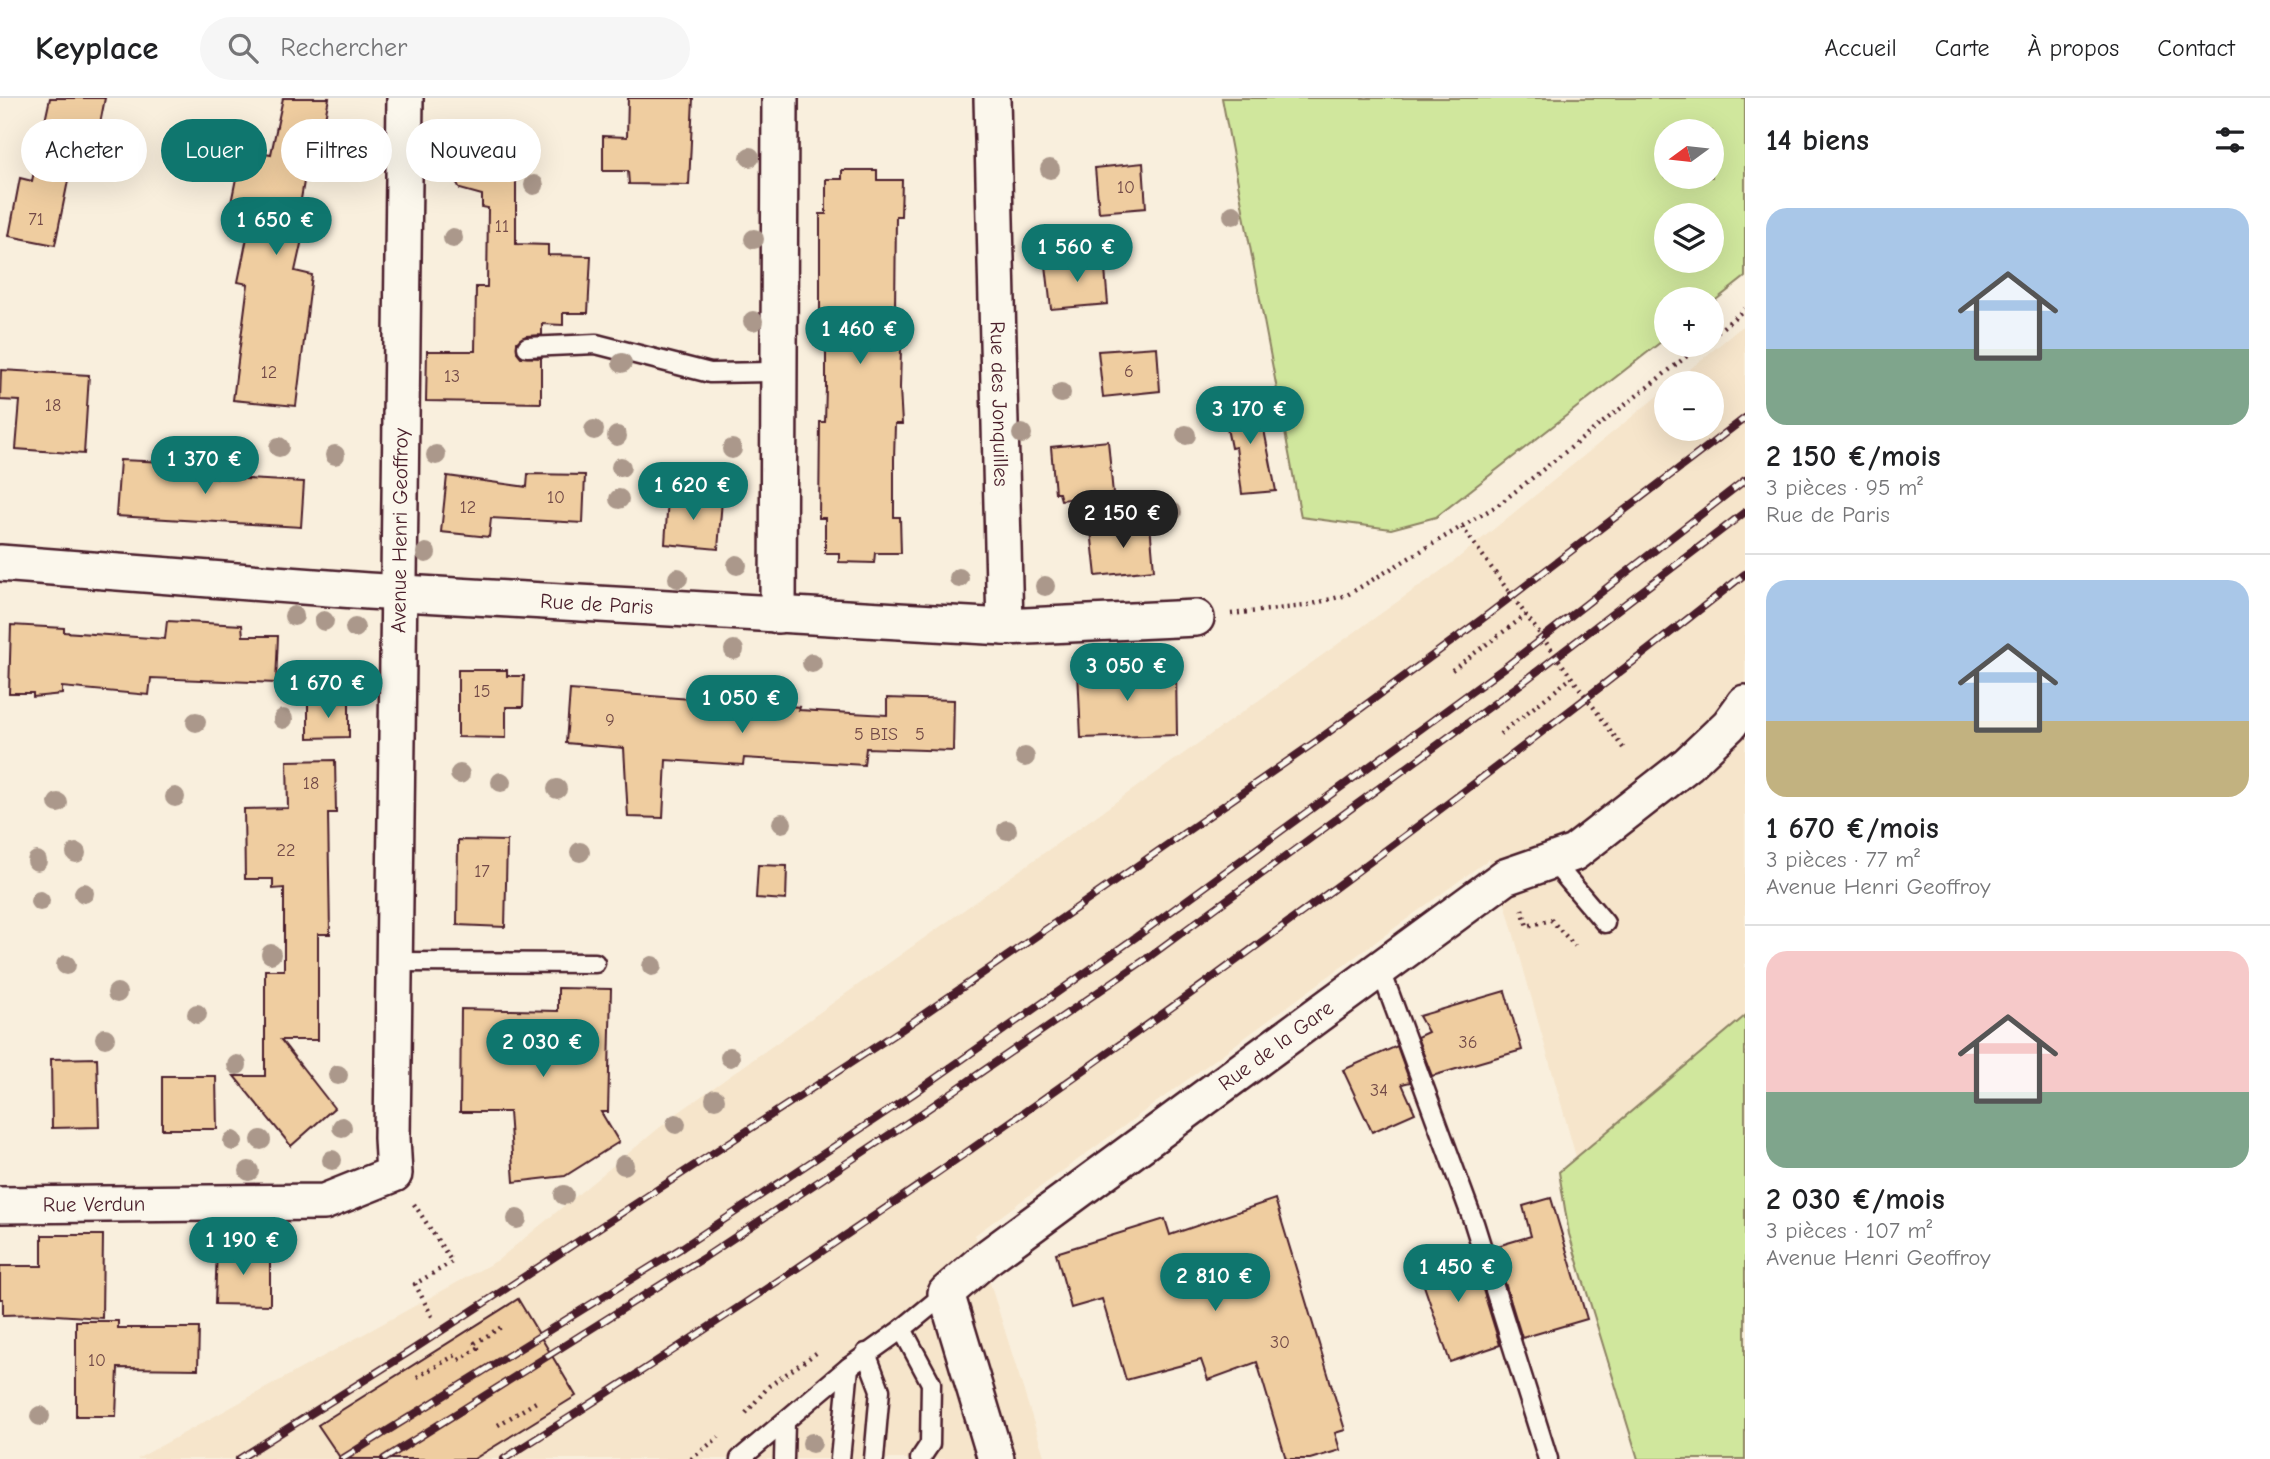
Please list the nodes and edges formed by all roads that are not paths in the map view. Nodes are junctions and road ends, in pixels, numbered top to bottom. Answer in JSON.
{"nodes":[{"id":1,"x":405,"y":98,"type":"edge"},
{"id":2,"x":780,"y":98,"type":"edge"},
{"id":3,"x":992,"y":98,"type":"edge"},
{"id":4,"x":527,"y":347,"type":"dead end"},
{"id":5,"x":779,"y":372,"type":"junction"},
{"id":6,"x":0,"y":563,"type":"edge"},
{"id":7,"x":398,"y":592,"type":"junction"},
{"id":8,"x":778,"y":615,"type":"junction"},
{"id":9,"x":1196,"y":618,"type":"road end"},
{"id":10,"x":1005,"y":627,"type":"junction"},
{"id":11,"x":1745,"y":703,"type":"edge"},
{"id":12,"x":1553,"y":862,"type":"junction"},
{"id":13,"x":1605,"y":923,"type":"dead end"},
{"id":14,"x":394,"y":962,"type":"junction"},
{"id":15,"x":595,"y":962,"type":"dead end"},
{"id":16,"x":1380,"y":968,"type":"junction"},
{"id":17,"x":394,"y":1174,"type":"joint"},
{"id":18,"x":0,"y":1205,"type":"edge"},
{"id":19,"x":946,"y":1293,"type":"junction"},
{"id":20,"x":902,"y":1329,"type":"junction"},
{"id":21,"x":866,"y":1353,"type":"junction"},
{"id":22,"x":849,"y":1367,"type":"junction"},
{"id":23,"x":785,"y":1422,"type":"junction"},
{"id":24,"x":742,"y":1458,"type":"edge"},
{"id":25,"x":784,"y":1459,"type":"edge"},
{"id":26,"x":840,"y":1459,"type":"edge"},
{"id":27,"x":874,"y":1459,"type":"edge"},
{"id":28,"x":920,"y":1459,"type":"edge"},
{"id":29,"x":996,"y":1459,"type":"edge"},
{"id":30,"x":1548,"y":1459,"type":"edge"}],
"edges":[{"from":1,"to":7,"type":"street","name":"Avenue Henri Geoffroy"},
{"from":2,"to":5,"type":"street"},
{"from":3,"to":10,"type":"street","name":"Rue des Jonquilles"},
{"from":4,"to":5,"type":"lane"},
{"from":5,"to":8,"type":"street"},
{"from":6,"to":7,"type":"street","name":"Rue de Paris"},
{"from":7,"to":8,"type":"street","name":"Rue de Paris"},
{"from":7,"to":14,"type":"street","name":"Avenue Henri Geoffroy"},
{"from":8,"to":10,"type":"street","name":"Rue de Paris"},
{"from":9,"to":10,"type":"street","name":"Rue de Paris"},
{"from":11,"to":12,"type":"street","name":"Rue de la Gare"},
{"from":12,"to":13,"type":"lane"},
{"from":12,"to":16,"type":"street","name":"Rue de la Gare"},
{"from":14,"to":15,"type":"lane"},
{"from":14,"to":17,"type":"street","name":"Avenue Henri Geoffroy"},
{"from":16,"to":19,"type":"street","name":"Rue de la Gare"},
{"from":16,"to":30,"type":"lane"},
{"from":17,"to":18,"type":"street","name":"Rue Verdun"},
{"from":19,"to":20,"type":"lane"},
{"from":19,"to":29,"type":"street"},
{"from":20,"to":21,"type":"lane"},
{"from":20,"to":28,"type":"lane"},
{"from":21,"to":22,"type":"lane"},
{"from":21,"to":27,"type":"lane"},
{"from":22,"to":23,"type":"lane"},
{"from":22,"to":26,"type":"lane"},
{"from":23,"to":24,"type":"lane"},
{"from":23,"to":25,"type":"lane"}]}
